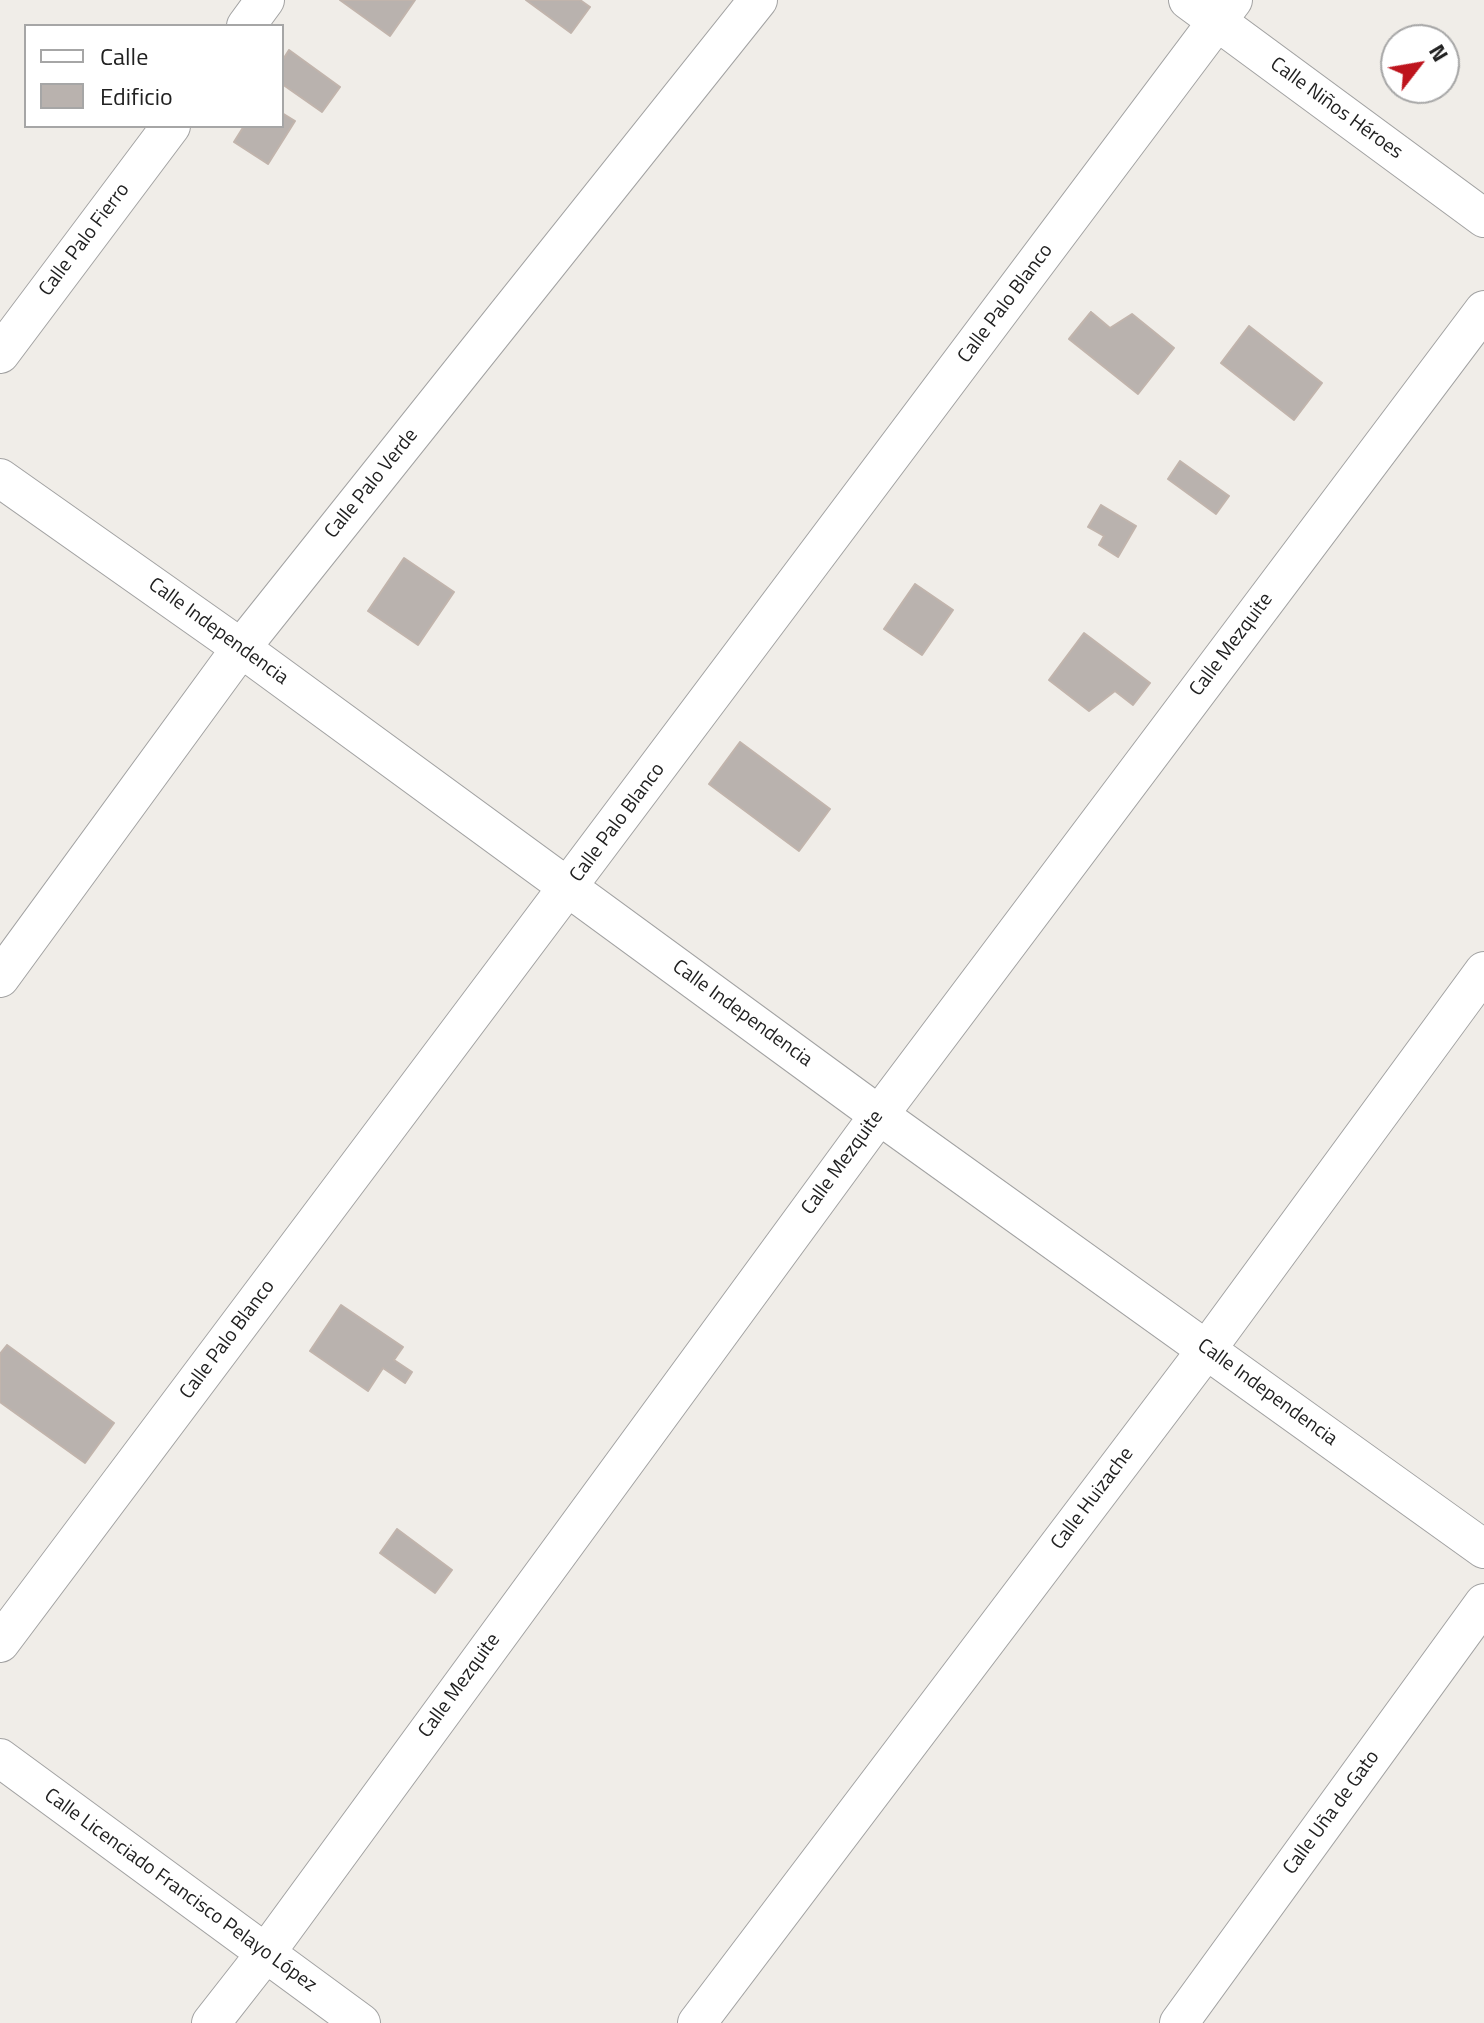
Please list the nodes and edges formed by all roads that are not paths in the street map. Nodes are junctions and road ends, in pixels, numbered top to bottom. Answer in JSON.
{"nodes":[{"id":1,"x":265,"y":0,"type":"edge"},
{"id":2,"x":758,"y":0,"type":"edge"},
{"id":3,"x":1213,"y":7,"type":"edge"},
{"id":4,"x":247,"y":24,"type":"edge"},
{"id":5,"x":170,"y":128,"type":"edge"},
{"id":6,"x":1484,"y":218,"type":"edge"},
{"id":7,"x":1484,"y":310,"type":"edge"},
{"id":8,"x":0,"y":354,"type":"edge"},
{"id":9,"x":0,"y":478,"type":"edge"},
{"id":10,"x":241,"y":648,"type":"junction"},
{"id":11,"x":570,"y":887,"type":"junction"},
{"id":12,"x":1484,"y":971,"type":"edge"},
{"id":13,"x":0,"y":978,"type":"edge"},
{"id":14,"x":879,"y":1115,"type":"junction"},
{"id":15,"x":1207,"y":1349,"type":"junction"},
{"id":16,"x":1484,"y":1549,"type":"edge"},
{"id":17,"x":1484,"y":1603,"type":"edge"},
{"id":18,"x":0,"y":1643,"type":"edge"},
{"id":19,"x":0,"y":1758,"type":"edge"},
{"id":20,"x":265,"y":1954,"type":"junction"},
{"id":21,"x":211,"y":2023,"type":"edge"},
{"id":22,"x":361,"y":2023,"type":"edge"},
{"id":23,"x":697,"y":2023,"type":"edge"},
{"id":24,"x":1179,"y":2023,"type":"edge"}],
"edges":[{"from":1,"to":4,"type":"street"},
{"from":2,"to":10,"type":"street","name":"Calle Palo Verde"},
{"from":3,"to":6,"type":"street","name":"Calle Niños Héroes"},
{"from":3,"to":11,"type":"street","name":"Calle Palo Blanco"},
{"from":5,"to":8,"type":"street","name":"Calle Palo Fierro"},
{"from":7,"to":14,"type":"street","name":"Calle Mezquite"},
{"from":9,"to":10,"type":"street","name":"Calle Independencia"},
{"from":10,"to":11,"type":"street","name":"Calle Independencia"},
{"from":10,"to":13,"type":"street","name":"Calle Palo Verde"},
{"from":11,"to":14,"type":"street","name":"Calle Independencia"},
{"from":11,"to":18,"type":"street","name":"Calle Palo Blanco"},
{"from":12,"to":15,"type":"street","name":"Calle Huizache"},
{"from":14,"to":15,"type":"street","name":"Calle Independencia"},
{"from":14,"to":20,"type":"street","name":"Calle Mezquite"},
{"from":15,"to":16,"type":"street","name":"Calle Independencia"},
{"from":15,"to":23,"type":"street","name":"Calle Huizache"},
{"from":17,"to":24,"type":"street","name":"Calle Uña de Gato"},
{"from":19,"to":20,"type":"street","name":"Calle Licenciado Francisco Pelayo López"},
{"from":20,"to":21,"type":"street","name":"Calle Mezquite"},
{"from":20,"to":22,"type":"street","name":"Calle Licenciado Francisco Pelayo López"}]}
